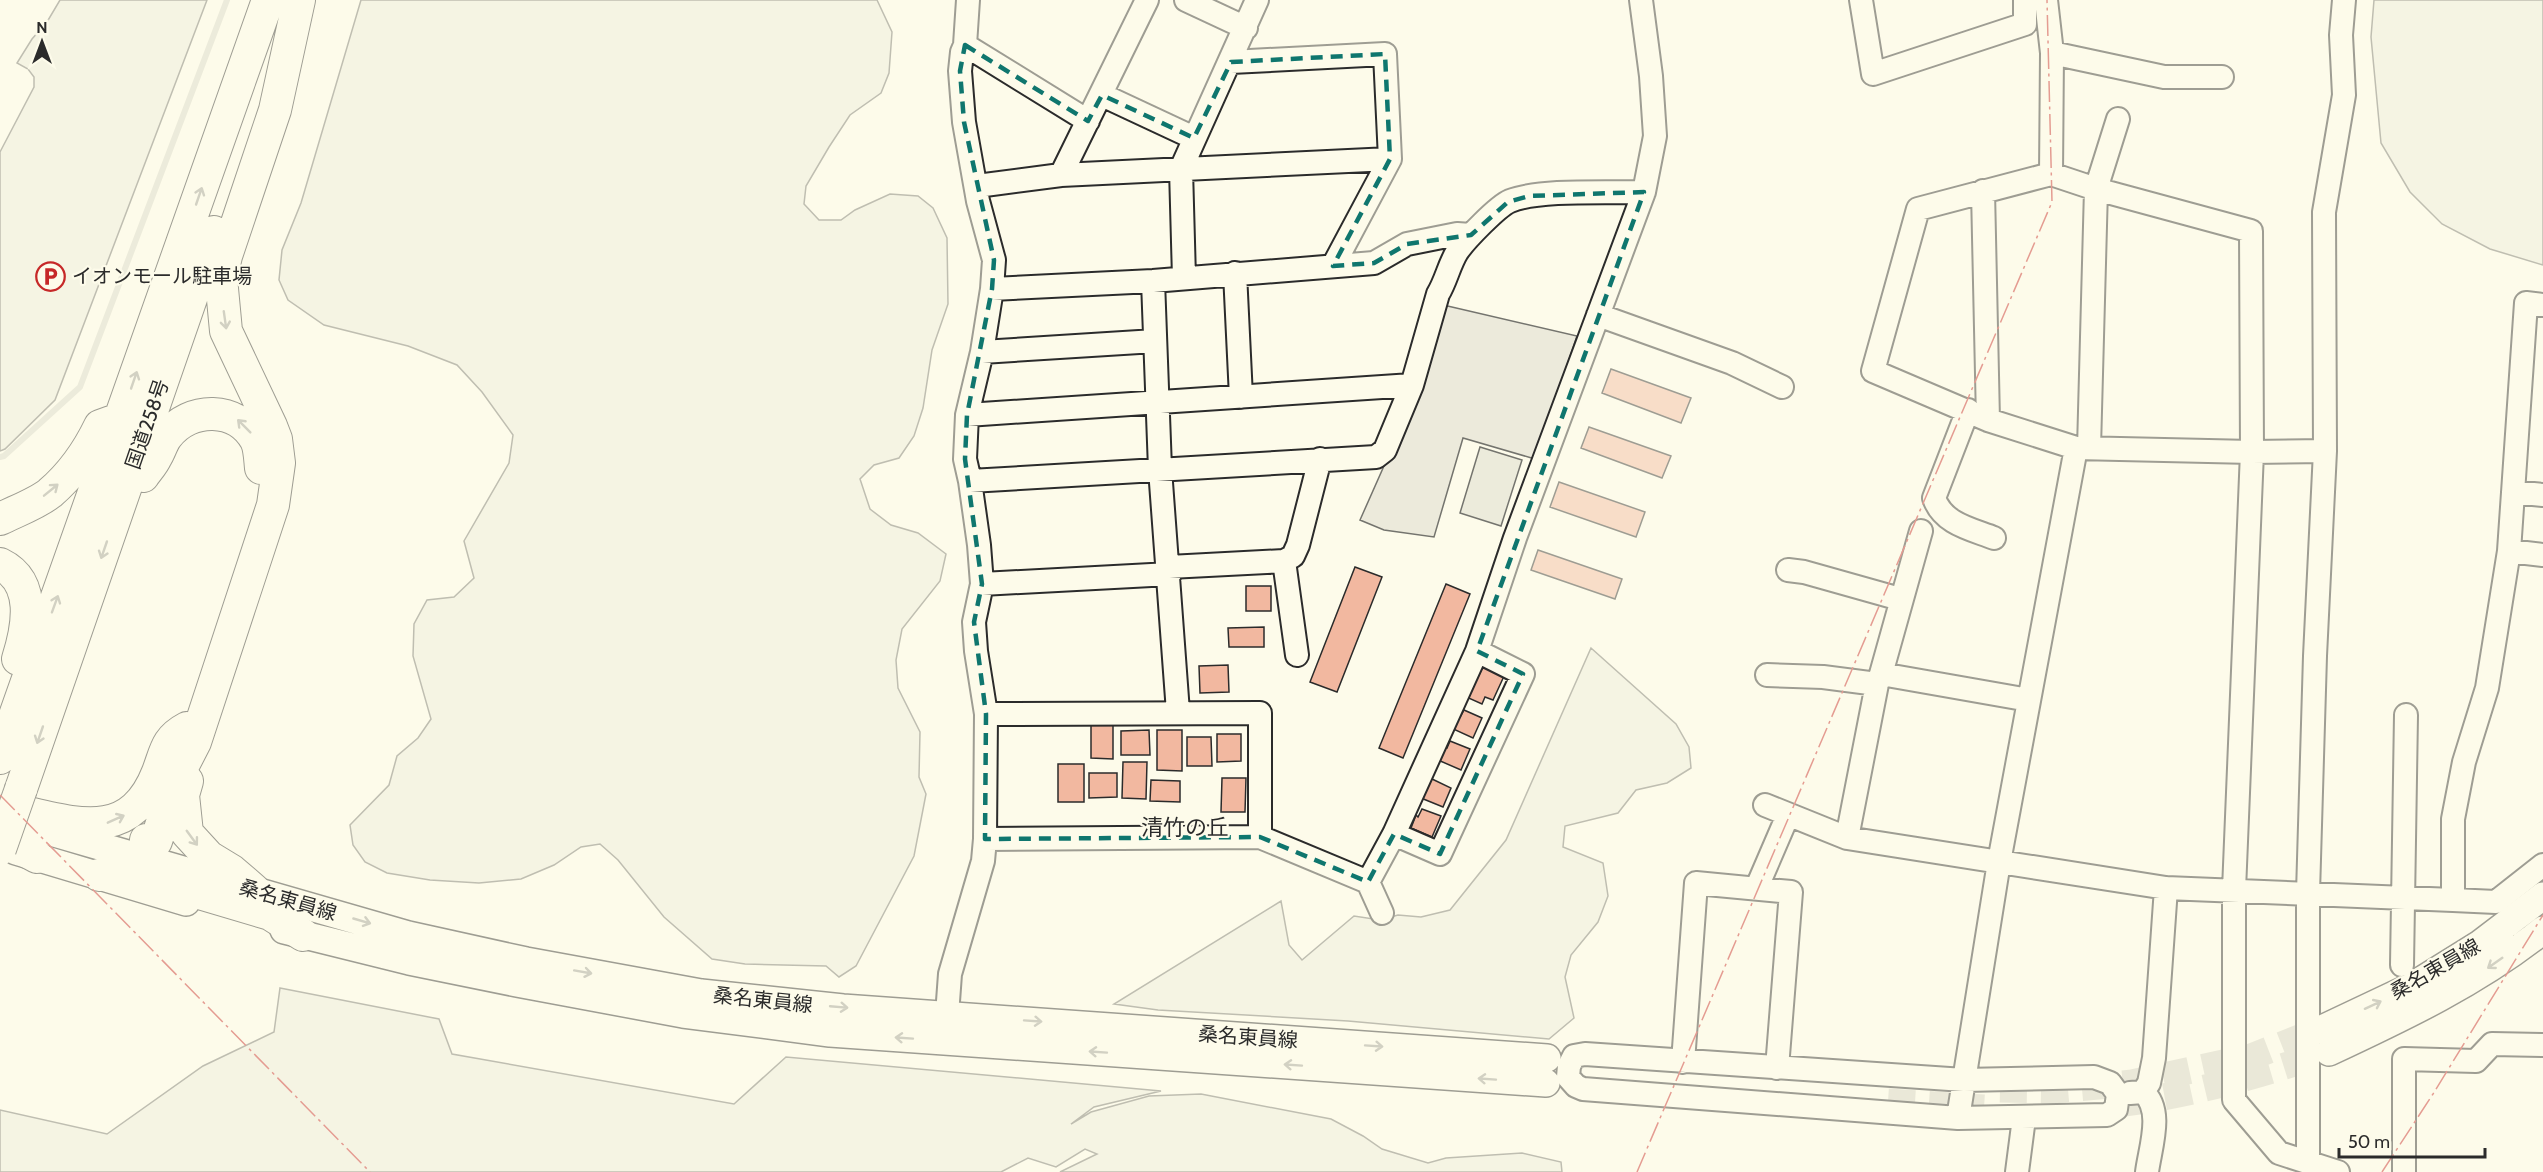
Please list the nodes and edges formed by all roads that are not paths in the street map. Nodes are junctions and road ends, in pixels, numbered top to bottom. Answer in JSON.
{"nodes":[{"id":1,"x":268,"y":0,"type":"edge"},
{"id":2,"x":298,"y":0,"type":"edge"},
{"id":3,"x":968,"y":0,"type":"edge"},
{"id":4,"x":1147,"y":0,"type":"edge"},
{"id":5,"x":1186,"y":0,"type":"edge"},
{"id":6,"x":1257,"y":0,"type":"edge"},
{"id":7,"x":1641,"y":0,"type":"edge"},
{"id":8,"x":1861,"y":0,"type":"edge"},
{"id":9,"x":2025,"y":0,"type":"edge"},
{"id":10,"x":2046,"y":0,"type":"edge"},
{"id":11,"x":2344,"y":0,"type":"edge"},
{"id":12,"x":1246,"y":28,"type":"junction"},
{"id":13,"x":965,"y":45,"type":"junction"},
{"id":14,"x":2052,"y":53,"type":"junction"},
{"id":15,"x":1231,"y":62,"type":"junction"},
{"id":16,"x":2222,"y":77,"type":"dead end"},
{"id":17,"x":1102,"y":95,"type":"junction"},
{"id":18,"x":2118,"y":119,"type":"dead end"},
{"id":19,"x":1088,"y":121,"type":"junction"},
{"id":20,"x":1194,"y":138,"type":"junction"},
{"id":21,"x":1390,"y":159,"type":"junction"},
{"id":22,"x":1181,"y":169,"type":"junction"},
{"id":23,"x":2051,"y":174,"type":"junction"},
{"id":24,"x":1061,"y":175,"type":"junction"},
{"id":25,"x":977,"y":186,"type":"junction"},
{"id":26,"x":2096,"y":189,"type":"junction"},
{"id":27,"x":1983,"y":191,"type":"junction"},
{"id":28,"x":1644,"y":192,"type":"junction"},
{"id":29,"x":1472,"y":235,"type":"junction"},
{"id":30,"x":1333,"y":266,"type":"junction"},
{"id":31,"x":1235,"y":273,"type":"junction"},
{"id":32,"x":1184,"y":278,"type":"junction"},
{"id":33,"x":1153,"y":281,"type":"junction"},
{"id":34,"x":992,"y":290,"type":"junction"},
{"id":35,"x":2543,"y":305,"type":"edge"},
{"id":36,"x":1598,"y":315,"type":"junction"},
{"id":37,"x":1155,"y":341,"type":"junction"},
{"id":38,"x":982,"y":352,"type":"junction"},
{"id":39,"x":1412,"y":385,"type":"junction"},
{"id":40,"x":1782,"y":387,"type":"dead end"},
{"id":41,"x":1241,"y":397,"type":"junction"},
{"id":42,"x":1159,"y":402,"type":"junction"},
{"id":43,"x":967,"y":415,"type":"junction"},
{"id":44,"x":1978,"y":415,"type":"junction"},
{"id":45,"x":121,"y":417,"type":"junction"},
{"id":46,"x":2083,"y":448,"type":"junction"},
{"id":47,"x":2325,"y":451,"type":"junction"},
{"id":48,"x":2252,"y":452,"type":"junction"},
{"id":49,"x":1320,"y":459,"type":"junction"},
{"id":50,"x":1160,"y":469,"type":"junction"},
{"id":51,"x":970,"y":481,"type":"junction"},
{"id":52,"x":2513,"y":492,"type":"junction"},
{"id":53,"x":2543,"y":495,"type":"edge"},
{"id":54,"x":118,"y":508,"type":"junction"},
{"id":55,"x":0,"y":519,"type":"edge"},
{"id":56,"x":1921,"y":531,"type":"dead end"},
{"id":57,"x":1995,"y":538,"type":"dead end"},
{"id":58,"x":2509,"y":551,"type":"junction"},
{"id":59,"x":2543,"y":555,"type":"edge"},
{"id":60,"x":1284,"y":561,"type":"junction"},
{"id":61,"x":0,"y":564,"type":"edge"},
{"id":62,"x":1169,"y":570,"type":"junction"},
{"id":63,"x":1788,"y":570,"type":"dead end"},
{"id":64,"x":982,"y":584,"type":"junction"},
{"id":65,"x":1900,"y":599,"type":"junction"},
{"id":66,"x":1477,"y":651,"type":"junction"},
{"id":67,"x":1297,"y":655,"type":"dead end"},
{"id":68,"x":1767,"y":675,"type":"dead end"},
{"id":69,"x":1879,"y":679,"type":"junction"},
{"id":70,"x":2029,"y":700,"type":"junction"},
{"id":71,"x":1178,"y":712,"type":"junction"},
{"id":72,"x":0,"y":714,"type":"edge"},
{"id":73,"x":986,"y":714,"type":"junction"},
{"id":74,"x":2406,"y":715,"type":"dead end"},
{"id":75,"x":191,"y":735,"type":"junction"},
{"id":76,"x":0,"y":758,"type":"edge"},
{"id":77,"x":1765,"y":805,"type":"dead end"},
{"id":78,"x":1788,"y":815,"type":"junction"},
{"id":79,"x":0,"y":818,"type":"edge"},
{"id":80,"x":1394,"y":834,"type":"junction"},
{"id":81,"x":0,"y":837,"type":"edge"},
{"id":82,"x":1260,"y":837,"type":"junction"},
{"id":83,"x":1847,"y":838,"type":"junction"},
{"id":84,"x":984,"y":839,"type":"junction"},
{"id":85,"x":0,"y":847,"type":"edge"},
{"id":86,"x":37,"y":857,"type":"junction"},
{"id":87,"x":144,"y":859,"type":"junction"},
{"id":88,"x":1999,"y":862,"type":"junction"},
{"id":89,"x":2543,"y":865,"type":"edge"},
{"id":90,"x":99,"y":875,"type":"junction"},
{"id":91,"x":1368,"y":882,"type":"junction"},
{"id":92,"x":1757,"y":887,"type":"junction"},
{"id":93,"x":2166,"y":888,"type":"junction"},
{"id":94,"x":254,"y":890,"type":"junction"},
{"id":95,"x":2234,"y":890,"type":"junction"},
{"id":96,"x":2308,"y":893,"type":"junction"},
{"id":97,"x":2543,"y":896,"type":"edge"},
{"id":98,"x":2403,"y":898,"type":"junction"},
{"id":99,"x":2453,"y":900,"type":"junction"},
{"id":100,"x":1382,"y":913,"type":"dead end"},
{"id":101,"x":2543,"y":930,"type":"edge"},
{"id":102,"x":303,"y":935,"type":"junction"},
{"id":103,"x":2402,"y":965,"type":"dead end"},
{"id":104,"x":947,"y":1015,"type":"junction"},
{"id":105,"x":2543,"y":1045,"type":"edge"},
{"id":106,"x":1683,"y":1062,"type":"junction"},
{"id":107,"x":1777,"y":1068,"type":"junction"},
{"id":108,"x":1964,"y":1080,"type":"junction"},
{"id":109,"x":2143,"y":1092,"type":"junction"},
{"id":110,"x":2118,"y":1094,"type":"junction"},
{"id":111,"x":1958,"y":1118,"type":"junction"},
{"id":112,"x":2024,"y":1118,"type":"junction"},
{"id":113,"x":2308,"y":1163,"type":"junction"},
{"id":114,"x":2017,"y":1172,"type":"edge"},
{"id":115,"x":2147,"y":1172,"type":"edge"},
{"id":116,"x":2338,"y":1172,"type":"edge"},
{"id":117,"x":2404,"y":1172,"type":"edge"}],
"edges":[{"from":45,"to":1,"type":"highway","name":"国道258号","one_way":true},
{"from":2,"to":54,"type":"highway","name":"国道258号"},
{"from":2,"to":75,"type":"highway","one_way":true},
{"from":3,"to":13,"type":"street"},
{"from":4,"to":17,"type":"street"},
{"from":5,"to":12,"type":"street"},
{"from":6,"to":12,"type":"street"},
{"from":7,"to":28,"type":"street"},
{"from":8,"to":9,"type":"street"},
{"from":10,"to":14,"type":"street"},
{"from":11,"to":47,"type":"street"},
{"from":12,"to":15,"type":"street"},
{"from":13,"to":19,"type":"street"},
{"from":13,"to":25,"type":"street"},
{"from":14,"to":16,"type":"street"},
{"from":14,"to":23,"type":"street"},
{"from":15,"to":20,"type":"street"},
{"from":15,"to":21,"type":"street"},
{"from":17,"to":19,"type":"street"},
{"from":17,"to":20,"type":"street"},
{"from":18,"to":26,"type":"street"},
{"from":19,"to":24,"type":"street"},
{"from":20,"to":22,"type":"street"},
{"from":21,"to":22,"type":"street"},
{"from":21,"to":30,"type":"street"},
{"from":22,"to":24,"type":"street"},
{"from":22,"to":32,"type":"street"},
{"from":23,"to":26,"type":"street"},
{"from":23,"to":27,"type":"street"},
{"from":24,"to":25,"type":"street"},
{"from":25,"to":34,"type":"street"},
{"from":26,"to":46,"type":"street"},
{"from":26,"to":48,"type":"street"},
{"from":27,"to":44,"type":"street"},
{"from":27,"to":44,"type":"street"},
{"from":28,"to":29,"type":"street"},
{"from":28,"to":36,"type":"street"},
{"from":29,"to":30,"type":"street"},
{"from":29,"to":39,"type":"street"},
{"from":30,"to":31,"type":"street"},
{"from":31,"to":32,"type":"street"},
{"from":31,"to":41,"type":"street"},
{"from":32,"to":33,"type":"street"},
{"from":33,"to":34,"type":"street"},
{"from":33,"to":37,"type":"street"},
{"from":34,"to":38,"type":"street"},
{"from":35,"to":52,"type":"street"},
{"from":36,"to":40,"type":"street"},
{"from":36,"to":66,"type":"street"},
{"from":37,"to":38,"type":"street"},
{"from":37,"to":42,"type":"street"},
{"from":38,"to":43,"type":"street"},
{"from":39,"to":41,"type":"street"},
{"from":39,"to":49,"type":"street"},
{"from":41,"to":42,"type":"street"},
{"from":42,"to":43,"type":"street"},
{"from":42,"to":50,"type":"street"},
{"from":43,"to":51,"type":"street"},
{"from":44,"to":46,"type":"street"},
{"from":44,"to":57,"type":"street"},
{"from":55,"to":45,"type":"highway","one_way":true},
{"from":76,"to":45,"type":"highway","name":"国道258号","one_way":true},
{"from":46,"to":48,"type":"street"},
{"from":46,"to":70,"type":"street"},
{"from":47,"to":48,"type":"street"},
{"from":47,"to":96,"type":"street"},
{"from":48,"to":95,"type":"street"},
{"from":49,"to":50,"type":"street"},
{"from":49,"to":60,"type":"street"},
{"from":50,"to":51,"type":"street"},
{"from":50,"to":62,"type":"street"},
{"from":51,"to":64,"type":"street"},
{"from":52,"to":53,"type":"street"},
{"from":52,"to":58,"type":"street"},
{"from":75,"to":54,"type":"highway","one_way":true},
{"from":54,"to":85,"type":"highway","name":"国道258号","one_way":true,"bridge":true},
{"from":56,"to":65,"type":"street"},
{"from":58,"to":59,"type":"street"},
{"from":58,"to":99,"type":"street"},
{"from":60,"to":62,"type":"street"},
{"from":60,"to":67,"type":"street"},
{"from":61,"to":72,"type":"highway"},
{"from":62,"to":64,"type":"street"},
{"from":62,"to":71,"type":"street"},
{"from":63,"to":65,"type":"street"},
{"from":64,"to":73,"type":"street"},
{"from":65,"to":69,"type":"street"},
{"from":66,"to":80,"type":"street"},
{"from":66,"to":80,"type":"street"},
{"from":68,"to":69,"type":"street"},
{"from":69,"to":70,"type":"street"},
{"from":69,"to":83,"type":"street"},
{"from":70,"to":88,"type":"street"},
{"from":71,"to":73,"type":"street"},
{"from":71,"to":82,"type":"street"},
{"from":73,"to":84,"type":"street"},
{"from":74,"to":98,"type":"street"},
{"from":79,"to":75,"type":"highway","one_way":true},
{"from":75,"to":87,"type":"highway"},
{"from":75,"to":94,"type":"highway","one_way":true},
{"from":77,"to":78,"type":"street"},
{"from":78,"to":83,"type":"street"},
{"from":78,"to":92,"type":"street"},
{"from":79,"to":87,"type":"main road","name":"桑名東員線"},
{"from":80,"to":91,"type":"street"},
{"from":81,"to":86,"type":"highway"},
{"from":82,"to":84,"type":"street"},
{"from":82,"to":91,"type":"street"},
{"from":83,"to":88,"type":"street"},
{"from":84,"to":104,"type":"street"},
{"from":85,"to":86,"type":"main road","name":"桑名東員線"},
{"from":86,"to":90,"type":"main road","name":"桑名東員線"},
{"from":87,"to":90,"type":"highway"},
{"from":87,"to":94,"type":"main road","name":"桑名東員線"},
{"from":87,"to":102,"type":"highway"},
{"from":88,"to":93,"type":"street"},
{"from":88,"to":108,"type":"street"},
{"from":89,"to":99,"type":"street"},
{"from":90,"to":102,"type":"main road","name":"桑名東員線"},
{"from":91,"to":100,"type":"street"},
{"from":92,"to":106,"type":"street"},
{"from":92,"to":107,"type":"street"},
{"from":93,"to":95,"type":"street"},
{"from":93,"to":109,"type":"street"},
{"from":94,"to":104,"type":"main road","name":"桑名東員線","one_way":true},
{"from":95,"to":96,"type":"street"},
{"from":95,"to":113,"type":"street"},
{"from":96,"to":98,"type":"street"},
{"from":96,"to":113,"type":"street"},
{"from":101,"to":97,"type":"main road","name":"桑名東員線","one_way":true},
{"from":98,"to":99,"type":"street"},
{"from":98,"to":103,"type":"street"},
{"from":104,"to":102,"type":"main road","name":"桑名東員線","one_way":true},
{"from":105,"to":117,"type":"street"},
{"from":106,"to":107,"type":"street"},
{"from":106,"to":111,"type":"street"},
{"from":107,"to":108,"type":"street"},
{"from":108,"to":110,"type":"street"},
{"from":108,"to":111,"type":"street"},
{"from":109,"to":110,"type":"street"},
{"from":109,"to":115,"type":"street"},
{"from":110,"to":112,"type":"street"},
{"from":111,"to":112,"type":"street"},
{"from":112,"to":114,"type":"street"},
{"from":113,"to":116,"type":"street"}]}
